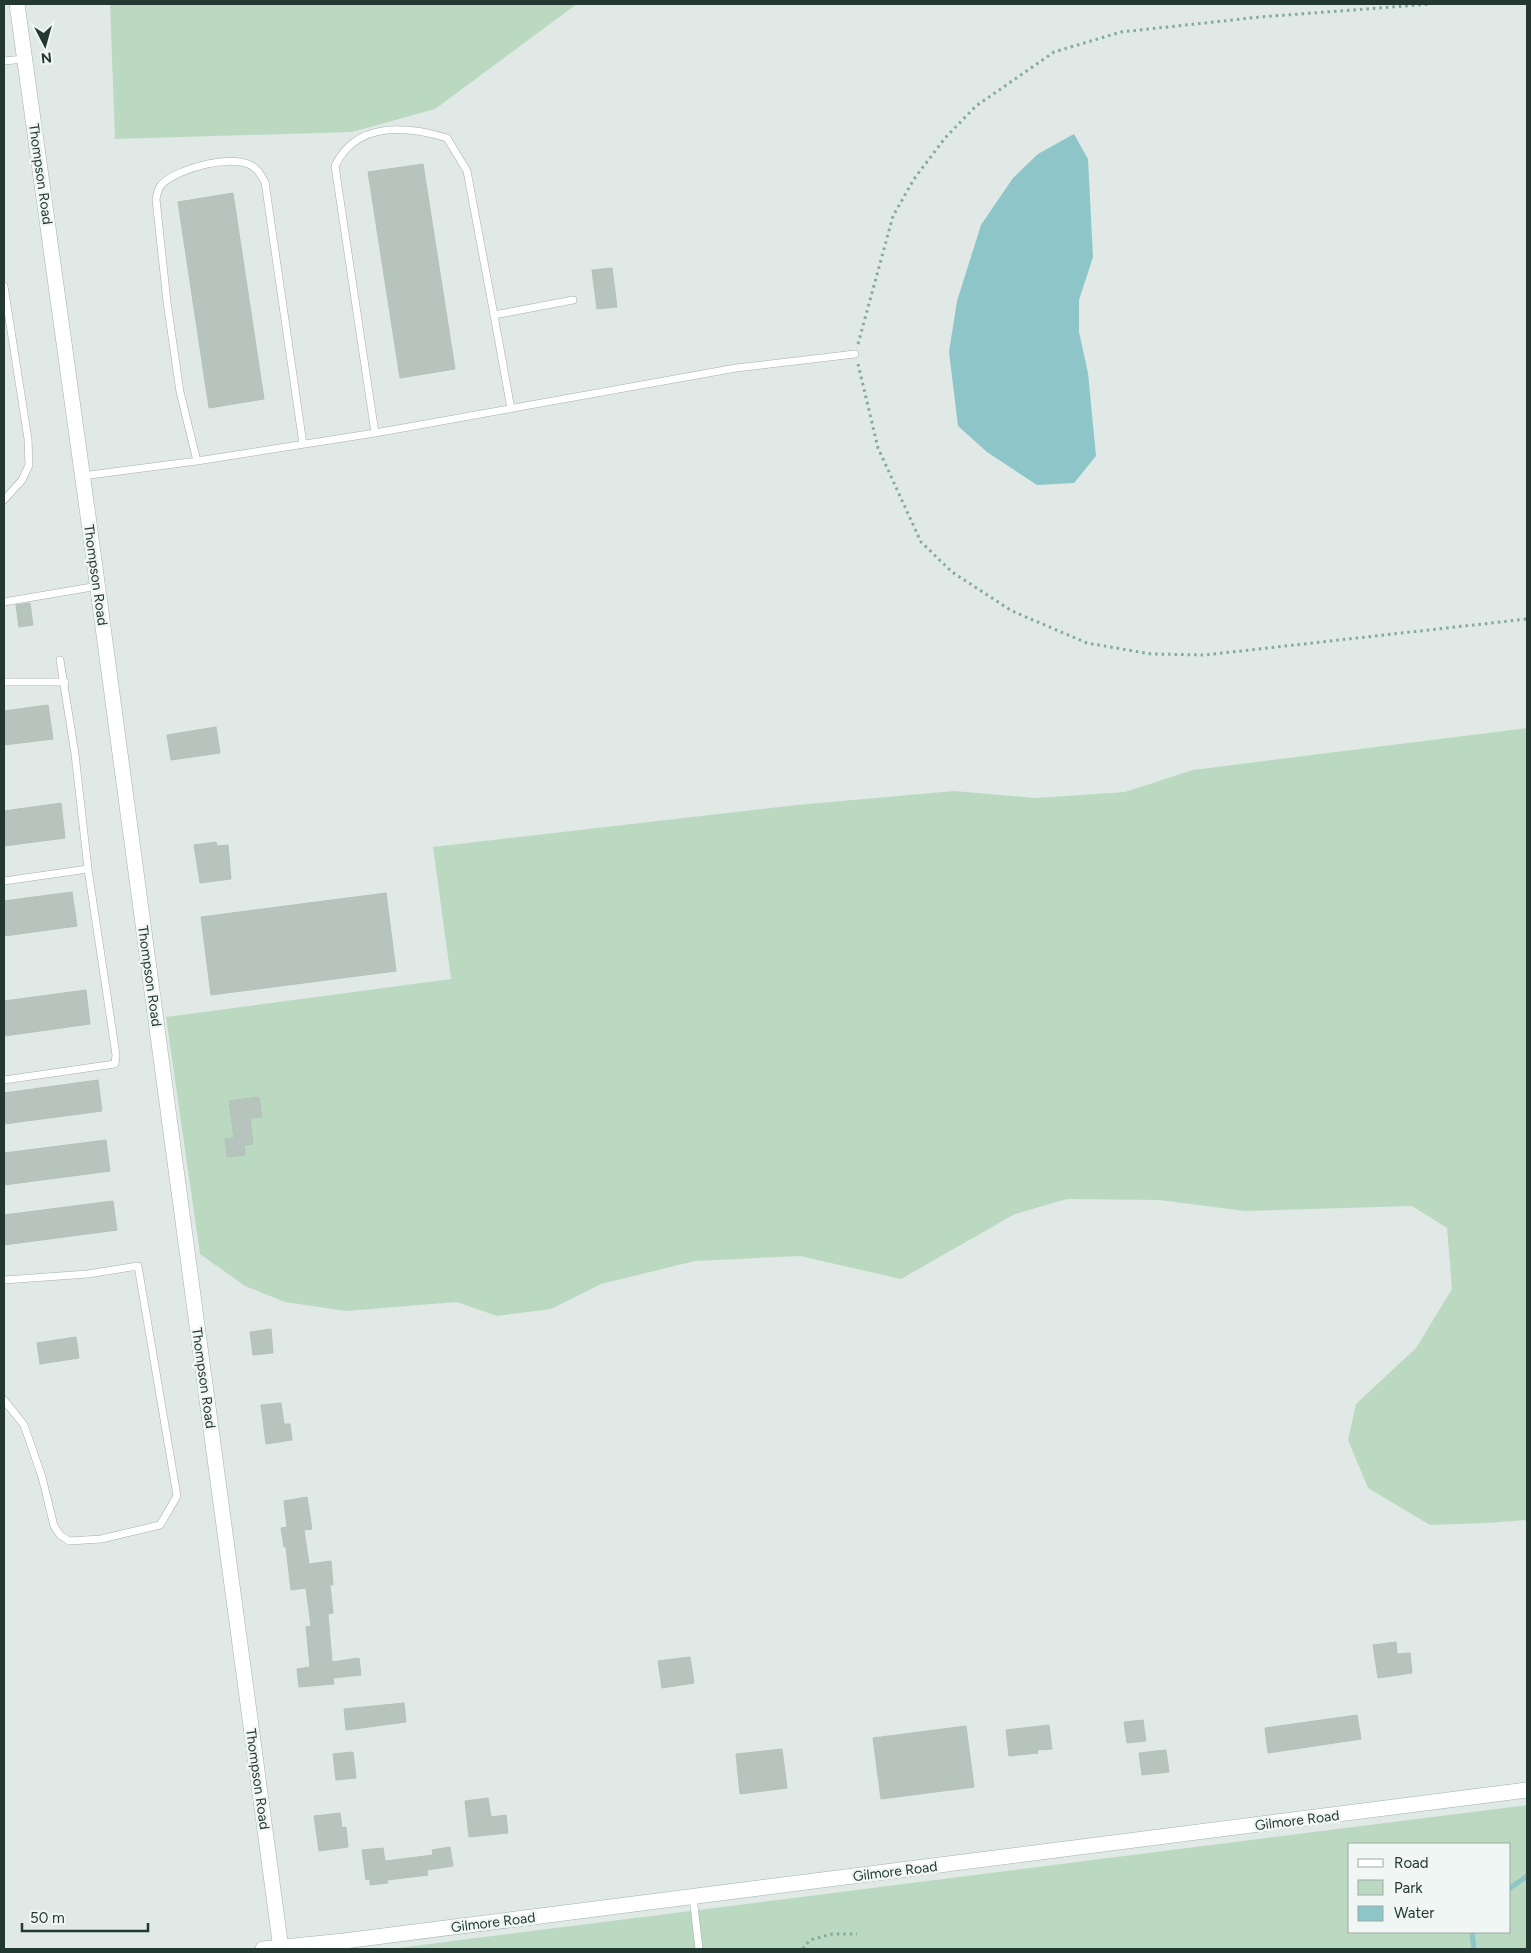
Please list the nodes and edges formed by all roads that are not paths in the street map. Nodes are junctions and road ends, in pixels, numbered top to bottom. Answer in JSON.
{"nodes":[{"id":1,"x":17,"y":4,"type":"edge"},
{"id":2,"x":25,"y":59,"type":"junction"},
{"id":3,"x":4,"y":61,"type":"edge"},
{"id":4,"x":4,"y":286,"type":"edge"},
{"id":5,"x":5,"y":300,"type":"edge"},
{"id":6,"x":573,"y":300,"type":"dead end"},
{"id":7,"x":494,"y":315,"type":"junction"},
{"id":8,"x":855,"y":354,"type":"road end"},
{"id":9,"x":511,"y":409,"type":"junction"},
{"id":10,"x":375,"y":432,"type":"junction"},
{"id":11,"x":303,"y":444,"type":"junction"},
{"id":12,"x":197,"y":460,"type":"junction"},
{"id":13,"x":82,"y":476,"type":"junction"},
{"id":14,"x":8,"y":492,"type":"edge"},
{"id":15,"x":4,"y":500,"type":"edge"},
{"id":16,"x":98,"y":586,"type":"junction"},
{"id":17,"x":4,"y":602,"type":"edge"},
{"id":18,"x":60,"y":660,"type":"dead end"},
{"id":19,"x":4,"y":682,"type":"edge"},
{"id":20,"x":64,"y":682,"type":"junction"},
{"id":21,"x":88,"y":869,"type":"junction"},
{"id":22,"x":4,"y":881,"type":"edge"},
{"id":23,"x":4,"y":1080,"type":"edge"},
{"id":24,"x":4,"y":1280,"type":"edge"},
{"id":25,"x":4,"y":1400,"type":"edge"},
{"id":26,"x":1527,"y":1790,"type":"edge"},
{"id":27,"x":693,"y":1897,"type":"junction"},
{"id":28,"x":281,"y":1948,"type":"edge"},
{"id":29,"x":263,"y":1949,"type":"edge"},
{"id":30,"x":699,"y":1949,"type":"edge"}],
"edges":[{"from":1,"to":2,"type":"main road","name":"Thompson Road"},
{"from":2,"to":3,"type":"lane"},
{"from":2,"to":13,"type":"main road","name":"Thompson Road"},
{"from":4,"to":5,"type":"lane"},
{"from":5,"to":14,"type":"lane"},
{"from":6,"to":7,"type":"lane"},
{"from":7,"to":9,"type":"lane"},
{"from":7,"to":10,"type":"lane"},
{"from":8,"to":9,"type":"lane"},
{"from":9,"to":10,"type":"lane"},
{"from":10,"to":11,"type":"lane"},
{"from":11,"to":12,"type":"lane"},
{"from":11,"to":12,"type":"lane"},
{"from":12,"to":13,"type":"lane"},
{"from":13,"to":16,"type":"main road","name":"Thompson Road"},
{"from":14,"to":15,"type":"lane"},
{"from":16,"to":17,"type":"lane"},
{"from":16,"to":28,"type":"main road","name":"Thompson Road"},
{"from":18,"to":20,"type":"lane"},
{"from":19,"to":20,"type":"lane"},
{"from":20,"to":21,"type":"lane"},
{"from":21,"to":22,"type":"lane"},
{"from":21,"to":23,"type":"lane"},
{"from":24,"to":25,"type":"lane"},
{"from":26,"to":27,"type":"main road","name":"Gilmore Road"},
{"from":27,"to":28,"type":"main road","name":"Gilmore Road"},
{"from":27,"to":30,"type":"lane"},
{"from":28,"to":29,"type":"main road","name":"Gilmore Road"}]}
